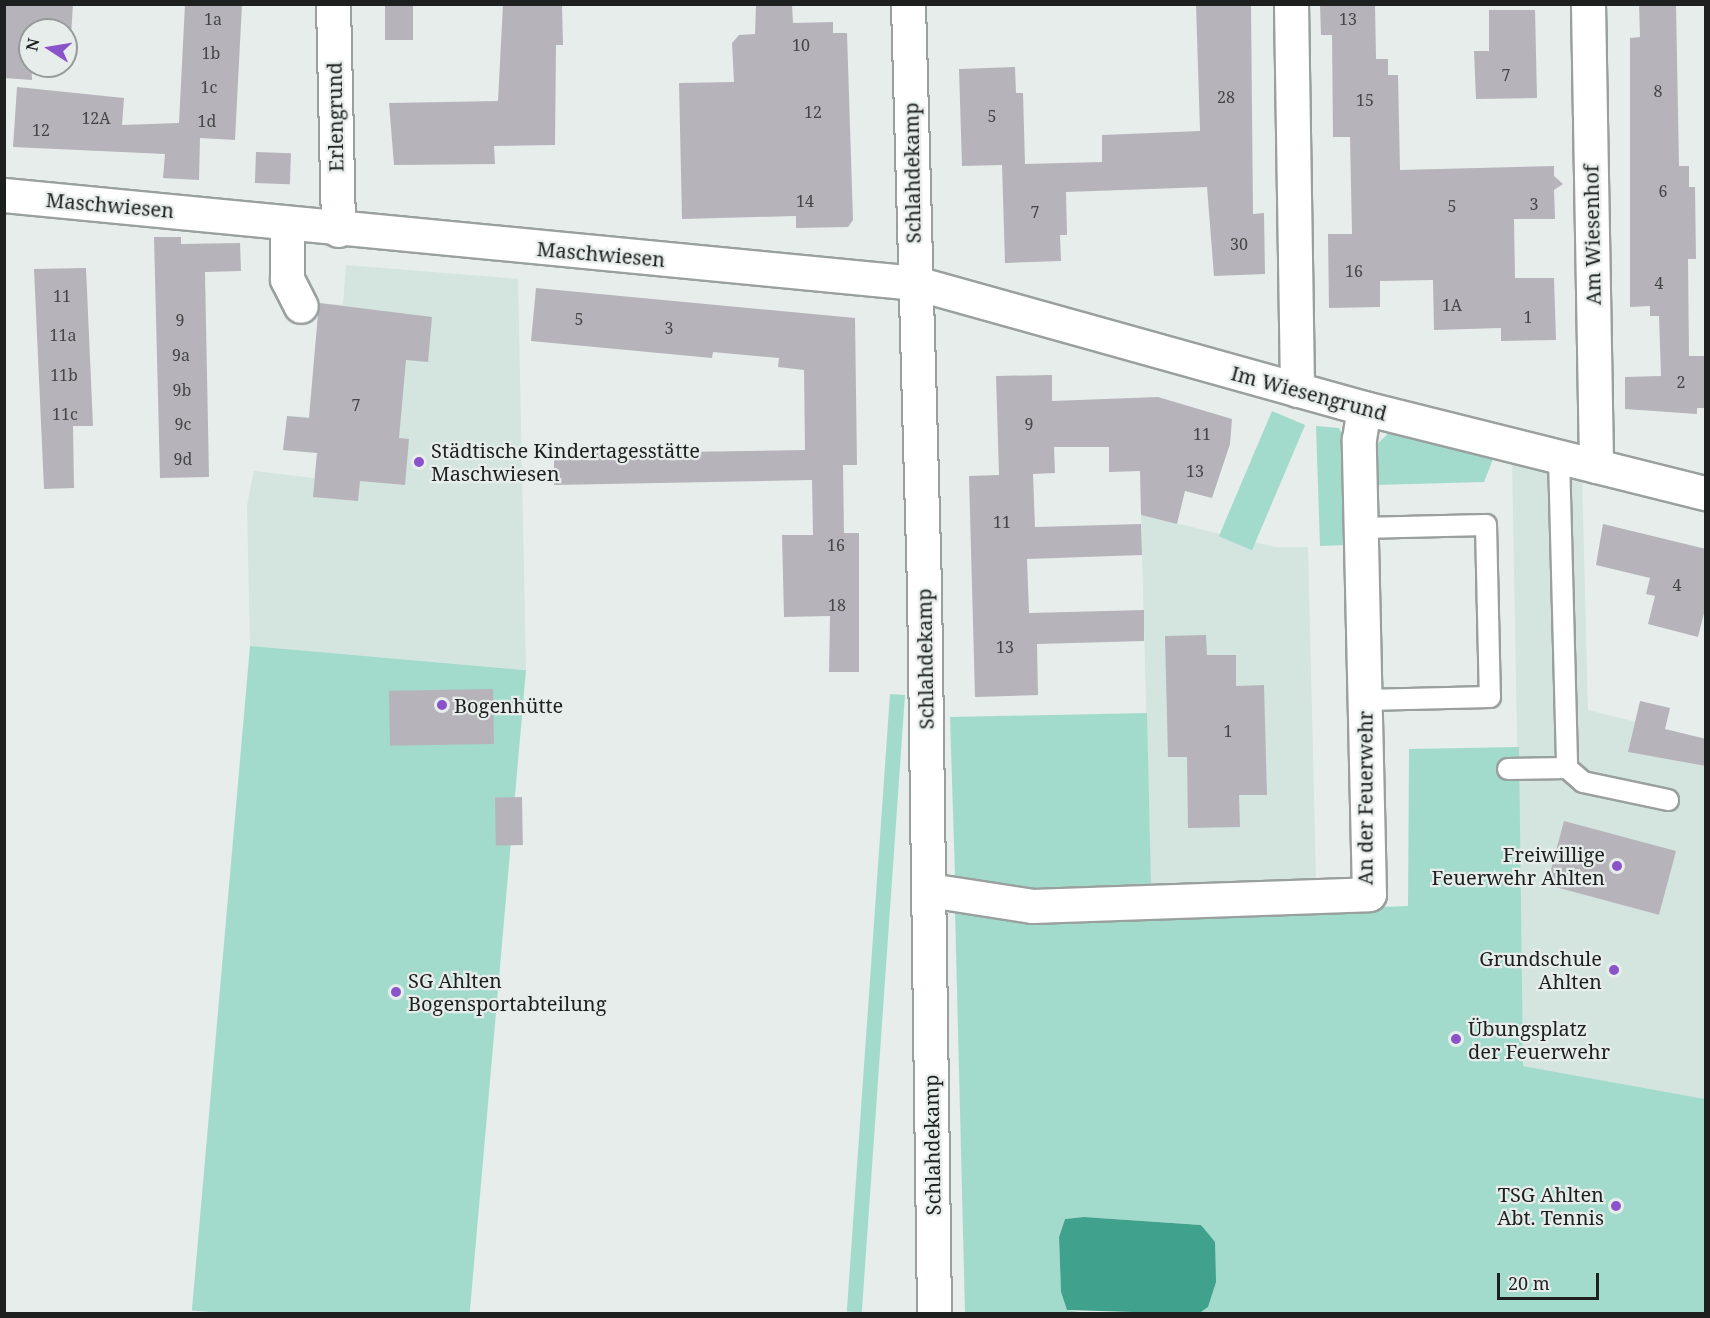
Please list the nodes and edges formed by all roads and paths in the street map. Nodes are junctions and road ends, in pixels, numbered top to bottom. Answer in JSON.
{"nodes":[{"id":1,"x":333,"y":4,"type":"edge"},
{"id":2,"x":908,"y":4,"type":"edge"},
{"id":3,"x":1291,"y":4,"type":"edge"},
{"id":4,"x":1588,"y":4,"type":"edge"},
{"id":5,"x":4,"y":195,"type":"edge"},
{"id":6,"x":287,"y":224,"type":"junction"},
{"id":7,"x":338,"y":230,"type":"junction"},
{"id":8,"x":916,"y":283,"type":"junction"},
{"id":9,"x":301,"y":306,"type":"dead end"},
{"id":10,"x":1297,"y":390,"type":"junction"},
{"id":11,"x":1364,"y":408,"type":"junction"},
{"id":12,"x":1559,"y":457,"type":"junction"},
{"id":13,"x":1596,"y":466,"type":"junction"},
{"id":14,"x":1706,"y":493,"type":"edge"},
{"id":15,"x":1361,"y":528,"type":"junction"},
{"id":16,"x":1365,"y":700,"type":"junction"},
{"id":17,"x":1567,"y":768,"type":"junction"},
{"id":18,"x":1508,"y":769,"type":"dead end"},
{"id":19,"x":1668,"y":800,"type":"dead end"},
{"id":20,"x":929,"y":890,"type":"junction"},
{"id":21,"x":934,"y":1314,"type":"edge"}],
"edges":[{"from":1,"to":7,"type":"street","name":"Erlengrund"},
{"from":2,"to":8,"type":"street","name":"Schlahdekamp"},
{"from":3,"to":10,"type":"street"},
{"from":4,"to":13,"type":"street","name":"Am Wiesenhof"},
{"from":5,"to":6,"type":"street","name":"Maschwiesen"},
{"from":6,"to":7,"type":"street","name":"Maschwiesen"},
{"from":6,"to":9,"type":"street"},
{"from":7,"to":8,"type":"street","name":"Maschwiesen"},
{"from":8,"to":10,"type":"street","name":"Im Wiesengrund"},
{"from":8,"to":20,"type":"street","name":"Schlahdekamp"},
{"from":10,"to":11,"type":"street","name":"Im Wiesengrund"},
{"from":11,"to":12,"type":"street","name":"Im Wiesengrund"},
{"from":11,"to":15,"type":"street","name":"An der Feuerwehr"},
{"from":12,"to":13,"type":"street","name":"Im Wiesengrund"},
{"from":12,"to":17,"type":"lane"},
{"from":13,"to":14,"type":"street","name":"Im Wiesengrund"},
{"from":15,"to":16,"type":"street","name":"An der Feuerwehr"},
{"from":15,"to":16,"type":"lane"},
{"from":16,"to":20,"type":"street","name":"An der Feuerwehr"},
{"from":17,"to":18,"type":"lane"},
{"from":17,"to":19,"type":"lane"},
{"from":20,"to":21,"type":"street","name":"Schlahdekamp"}]}
